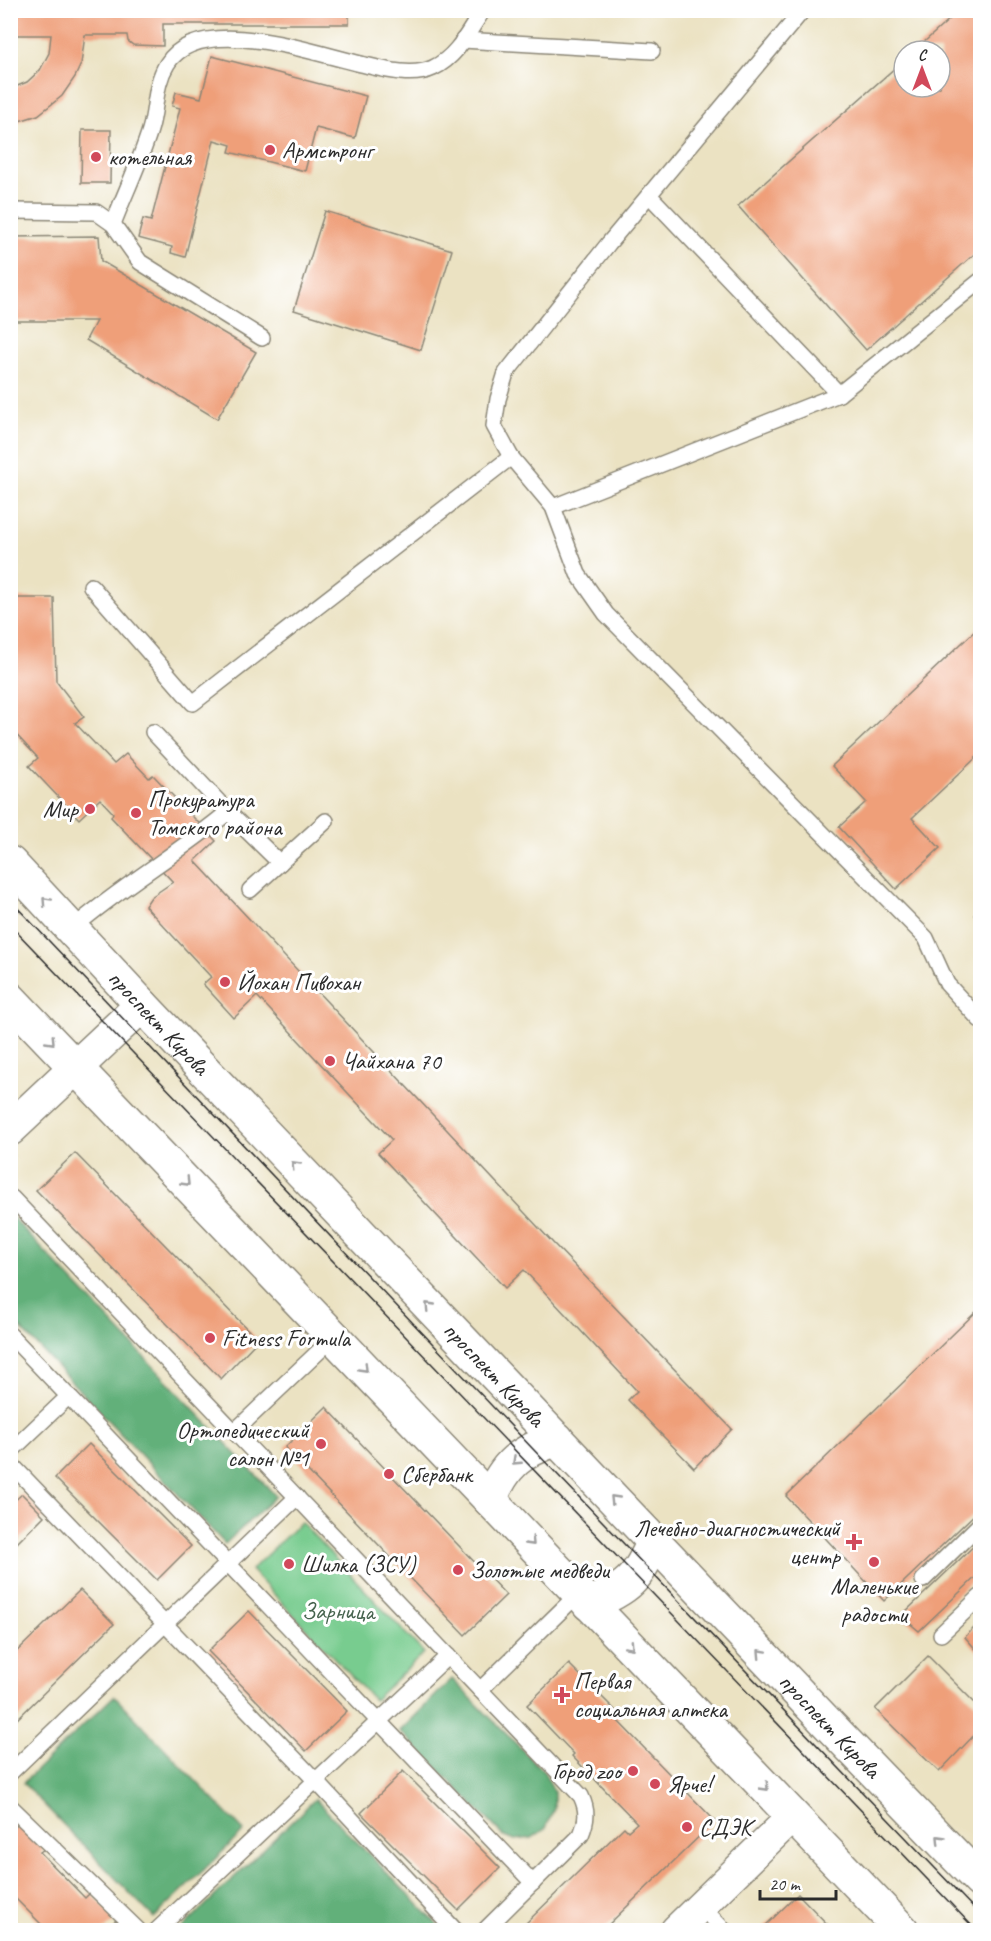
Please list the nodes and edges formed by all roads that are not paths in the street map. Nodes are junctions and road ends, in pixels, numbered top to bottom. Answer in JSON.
{"nodes":[{"id":1,"x":483,"y":10,"type":"edge"},
{"id":2,"x":803,"y":10,"type":"edge"},
{"id":3,"x":462,"y":40,"type":"junction"},
{"id":4,"x":652,"y":51,"type":"dead end"},
{"id":5,"x":649,"y":195,"type":"junction"},
{"id":6,"x":10,"y":211,"type":"edge"},
{"id":7,"x":112,"y":224,"type":"junction"},
{"id":8,"x":981,"y":281,"type":"edge"},
{"id":9,"x":262,"y":338,"type":"dead end"},
{"id":10,"x":839,"y":394,"type":"junction"},
{"id":11,"x":511,"y":457,"type":"junction"},
{"id":12,"x":553,"y":507,"type":"junction"},
{"id":13,"x":91,"y":586,"type":"dead end"},
{"id":14,"x":153,"y":732,"type":"dead end"},
{"id":15,"x":228,"y":812,"type":"junction"},
{"id":16,"x":326,"y":821,"type":"dead end"},
{"id":17,"x":10,"y":863,"type":"edge"},
{"id":18,"x":280,"y":863,"type":"junction"},
{"id":19,"x":250,"y":890,"type":"dead end"},
{"id":20,"x":72,"y":929,"type":"junction"},
{"id":21,"x":10,"y":999,"type":"edge"},
{"id":22,"x":142,"y":1005,"type":"junction"},
{"id":23,"x":981,"y":1020,"type":"edge"},
{"id":24,"x":76,"y":1067,"type":"junction"},
{"id":25,"x":10,"y":1130,"type":"edge"},
{"id":26,"x":12,"y":1198,"type":"edge"},
{"id":27,"x":10,"y":1335,"type":"edge"},
{"id":28,"x":334,"y":1337,"type":"junction"},
{"id":29,"x":69,"y":1396,"type":"junction"},
{"id":30,"x":234,"y":1432,"type":"junction"},
{"id":31,"x":557,"y":1439,"type":"junction"},
{"id":32,"x":10,"y":1452,"type":"edge"},
{"id":33,"x":10,"y":1463,"type":"edge"},
{"id":34,"x":297,"y":1497,"type":"junction"},
{"id":35,"x":490,"y":1500,"type":"junction"},
{"id":36,"x":981,"y":1524,"type":"edge"},
{"id":37,"x":654,"y":1541,"type":"junction"},
{"id":38,"x":228,"y":1563,"type":"junction"},
{"id":39,"x":923,"y":1580,"type":"dead end"},
{"id":40,"x":981,"y":1597,"type":"edge"},
{"id":41,"x":584,"y":1598,"type":"junction"},
{"id":42,"x":165,"y":1624,"type":"junction"},
{"id":43,"x":941,"y":1634,"type":"dead end"},
{"id":44,"x":448,"y":1656,"type":"junction"},
{"id":45,"x":480,"y":1690,"type":"junction"},
{"id":46,"x":379,"y":1721,"type":"junction"},
{"id":47,"x":10,"y":1773,"type":"edge"},
{"id":48,"x":316,"y":1781,"type":"junction"},
{"id":49,"x":10,"y":1806,"type":"edge"},
{"id":50,"x":793,"y":1816,"type":"junction"},
{"id":51,"x":981,"y":1881,"type":"edge"},
{"id":52,"x":533,"y":1883,"type":"junction"},
{"id":53,"x":701,"y":1906,"type":"junction"},
{"id":54,"x":138,"y":1930,"type":"edge"},
{"id":55,"x":157,"y":1930,"type":"edge"},
{"id":56,"x":455,"y":1930,"type":"edge"},
{"id":57,"x":485,"y":1930,"type":"edge"},
{"id":58,"x":676,"y":1930,"type":"edge"},
{"id":59,"x":724,"y":1930,"type":"edge"},
{"id":60,"x":902,"y":1930,"type":"edge"}],
"edges":[{"from":1,"to":3,"type":"lane"},
{"from":2,"to":5,"type":"lane"},
{"from":3,"to":4,"type":"lane"},
{"from":3,"to":7,"type":"lane"},
{"from":5,"to":10,"type":"lane"},
{"from":5,"to":11,"type":"lane"},
{"from":6,"to":7,"type":"lane"},
{"from":7,"to":9,"type":"lane"},
{"from":8,"to":10,"type":"lane"},
{"from":10,"to":12,"type":"lane"},
{"from":11,"to":12,"type":"lane"},
{"from":11,"to":13,"type":"lane"},
{"from":12,"to":23,"type":"lane"},
{"from":14,"to":15,"type":"lane"},
{"from":15,"to":18,"type":"lane"},
{"from":15,"to":20,"type":"lane"},
{"from":16,"to":18,"type":"lane"},
{"from":20,"to":17,"type":"main road","name":"проспект Кирова","one_way":true},
{"from":18,"to":19,"type":"lane"},
{"from":20,"to":22,"type":"main road","name":"проспект Кирова"},
{"from":21,"to":24,"type":"main road","one_way":true},
{"from":22,"to":24,"type":"main road"},
{"from":31,"to":22,"type":"main road","name":"проспект Кирова","one_way":true},
{"from":24,"to":25,"type":"main road"},
{"from":24,"to":28,"type":"main road","one_way":true},
{"from":26,"to":30,"type":"lane"},
{"from":27,"to":29,"type":"lane"},
{"from":28,"to":30,"type":"lane"},
{"from":28,"to":35,"type":"main road","one_way":true},
{"from":29,"to":32,"type":"lane"},
{"from":29,"to":38,"type":"lane"},
{"from":30,"to":34,"type":"lane"},
{"from":31,"to":35,"type":"main road","one_way":true},
{"from":37,"to":31,"type":"main road","name":"проспект Кирова","one_way":true},
{"from":33,"to":42,"type":"lane"},
{"from":34,"to":38,"type":"lane"},
{"from":34,"to":44,"type":"lane"},
{"from":35,"to":41,"type":"main road","one_way":true},
{"from":36,"to":39,"type":"lane"},
{"from":37,"to":41,"type":"main road"},
{"from":51,"to":37,"type":"main road","name":"проспект Кирова","one_way":true},
{"from":38,"to":42,"type":"lane"},
{"from":38,"to":46,"type":"lane"},
{"from":40,"to":43,"type":"lane"},
{"from":41,"to":45,"type":"lane"},
{"from":41,"to":50,"type":"main road","one_way":true},
{"from":42,"to":47,"type":"lane"},
{"from":42,"to":48,"type":"lane"},
{"from":44,"to":45,"type":"lane"},
{"from":44,"to":46,"type":"lane"},
{"from":45,"to":52,"type":"lane"},
{"from":46,"to":48,"type":"lane"},
{"from":46,"to":52,"type":"lane"},
{"from":48,"to":55,"type":"lane"},
{"from":48,"to":56,"type":"lane"},
{"from":49,"to":54,"type":"lane"},
{"from":50,"to":53,"type":"street"},
{"from":50,"to":60,"type":"main road"},
{"from":52,"to":57,"type":"lane"},
{"from":53,"to":58,"type":"street"},
{"from":53,"to":59,"type":"lane"}]}
